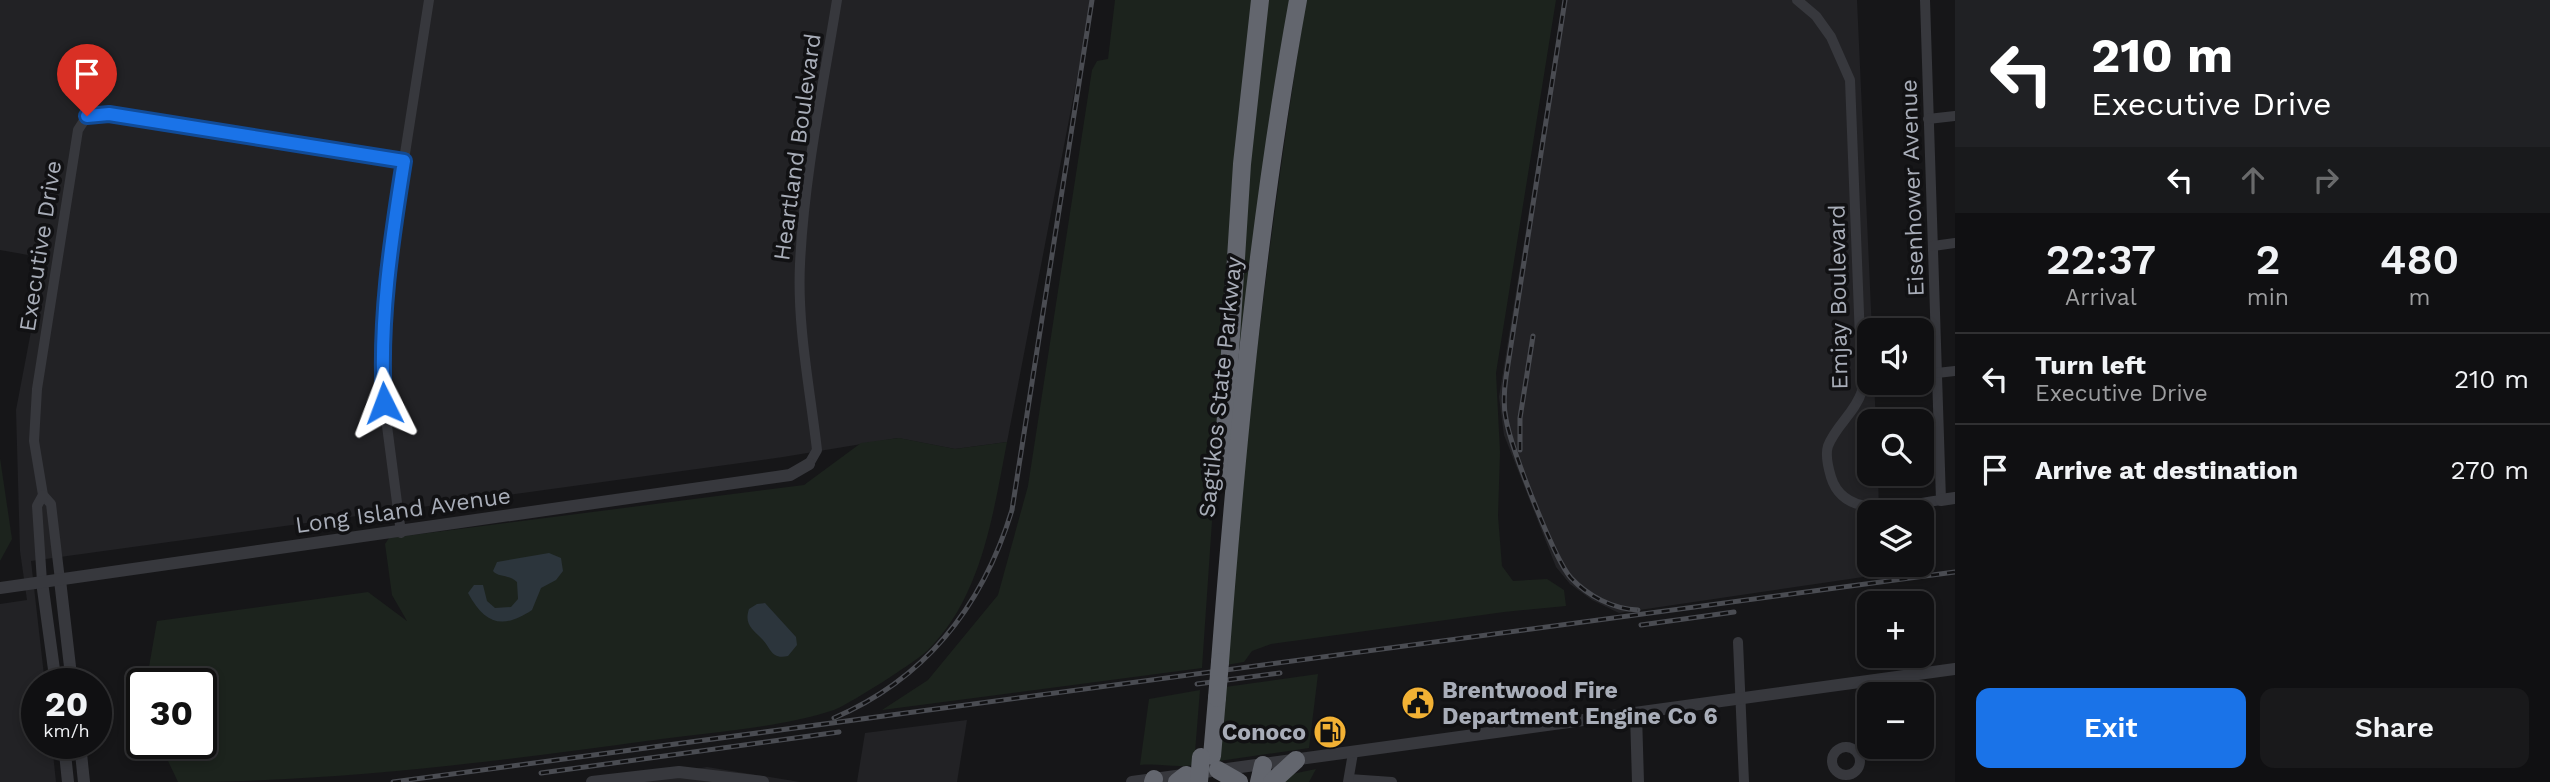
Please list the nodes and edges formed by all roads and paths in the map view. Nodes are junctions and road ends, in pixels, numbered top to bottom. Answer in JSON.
{"nodes":[{"id":1,"x":429,"y":0,"type":"edge"},
{"id":2,"x":837,"y":0,"type":"edge"},
{"id":3,"x":1260,"y":0,"type":"edge"},
{"id":4,"x":1298,"y":0,"type":"edge"},
{"id":5,"x":1797,"y":0,"type":"edge"},
{"id":6,"x":1925,"y":0,"type":"edge"},
{"id":7,"x":1955,"y":116,"type":"edge"},
{"id":8,"x":1928,"y":119,"type":"junction"},
{"id":9,"x":404,"y":161,"type":"junction"},
{"id":10,"x":1955,"y":243,"type":"edge"},
{"id":11,"x":1933,"y":246,"type":"junction"},
{"id":12,"x":1955,"y":371,"type":"edge"},
{"id":13,"x":1937,"y":373,"type":"junction"},
{"id":14,"x":809,"y":464,"type":"joint"},
{"id":15,"x":43,"y":495,"type":"junction"},
{"id":16,"x":1955,"y":498,"type":"edge"},
{"id":17,"x":1941,"y":500,"type":"junction"},
{"id":18,"x":401,"y":533,"type":"junction"},
{"id":19,"x":60,"y":580,"type":"junction"},
{"id":20,"x":43,"y":582,"type":"junction"},
{"id":21,"x":0,"y":588,"type":"edge"},
{"id":22,"x":1738,"y":642,"type":"dead end"},
{"id":23,"x":1214,"y":663,"type":"junction"},
{"id":24,"x":54,"y":668,"type":"edge"},
{"id":25,"x":70,"y":668,"type":"edge"},
{"id":26,"x":1955,"y":669,"type":"edge"},
{"id":27,"x":1741,"y":699,"type":"junction"},
{"id":28,"x":1636,"y":714,"type":"junction"},
{"id":29,"x":1353,"y":753,"type":"junction"},
{"id":30,"x":66,"y":759,"type":"edge"},
{"id":31,"x":82,"y":759,"type":"edge"},
{"id":32,"x":1296,"y":760,"type":"junction"},
{"id":33,"x":1210,"y":766,"type":"edge"},
{"id":34,"x":1264,"y":773,"type":"edge"},
{"id":35,"x":658,"y":778,"type":"edge"},
{"id":36,"x":1187,"y":780,"type":"edge"},
{"id":37,"x":1348,"y":780,"type":"edge"},
{"id":38,"x":756,"y":781,"type":"edge"},
{"id":39,"x":1146,"y":781,"type":"edge"},
{"id":40,"x":68,"y":782,"type":"edge"},
{"id":41,"x":84,"y":782,"type":"edge"},
{"id":42,"x":592,"y":782,"type":"edge"},
{"id":43,"x":1239,"y":782,"type":"edge"},
{"id":44,"x":1272,"y":782,"type":"edge"},
{"id":45,"x":1392,"y":782,"type":"edge"},
{"id":46,"x":1638,"y":782,"type":"edge"},
{"id":47,"x":1744,"y":782,"type":"edge"}],
"edges":[{"from":1,"to":9,"type":"street"},
{"from":2,"to":14,"type":"street","name":"Heartland Boulevard"},
{"from":3,"to":23,"type":"highway","name":"Sagtikos State Parkway"},
{"from":4,"to":23,"type":"highway","name":"Sagtikos State Parkway"},
{"from":5,"to":17,"type":"street","name":"Emjay Boulevard"},
{"from":6,"to":8,"type":"street","name":"Eisenhower Avenue"},
{"from":7,"to":8,"type":"street"},
{"from":8,"to":11,"type":"street","name":"Eisenhower Avenue"},
{"from":9,"to":15,"type":"street","name":"Executive Drive"},
{"from":9,"to":18,"type":"street"},
{"from":10,"to":11,"type":"street"},
{"from":11,"to":13,"type":"street","name":"Eisenhower Avenue"},
{"from":12,"to":13,"type":"street"},
{"from":13,"to":17,"type":"street","name":"Eisenhower Avenue"},
{"from":14,"to":18,"type":"street","name":"Long Island Avenue"},
{"from":15,"to":19,"type":"street","name":"Executive Drive"},
{"from":15,"to":20,"type":"street","name":"Executive Drive"},
{"from":16,"to":17,"type":"street"},
{"from":18,"to":19,"type":"street","name":"Long Island Avenue"},
{"from":19,"to":20,"type":"street","name":"Long Island Avenue"},
{"from":19,"to":25,"type":"street"},
{"from":20,"to":21,"type":"street","name":"Long Island Avenue"},
{"from":20,"to":24,"type":"street"},
{"from":22,"to":27,"type":"street"},
{"from":23,"to":33,"type":"highway","name":"Sagtikos State Parkway"},
{"from":26,"to":27,"type":"street"},
{"from":27,"to":28,"type":"street"},
{"from":27,"to":47,"type":"street"},
{"from":28,"to":29,"type":"street"},
{"from":28,"to":46,"type":"street"},
{"from":29,"to":32,"type":"street"},
{"from":29,"to":37,"type":"street"},
{"from":30,"to":40,"type":"street"},
{"from":31,"to":41,"type":"street"},
{"from":32,"to":34,"type":"street"},
{"from":32,"to":44,"type":"highway"},
{"from":33,"to":34,"type":"street"},
{"from":33,"to":36,"type":"highway","name":"Sagtikos State Parkway","bridge":true},
{"from":33,"to":43,"type":"highway"},
{"from":35,"to":38,"type":"street"},
{"from":35,"to":42,"type":"street"},
{"from":36,"to":39,"type":"street"},
{"from":37,"to":45,"type":"street"}]}
